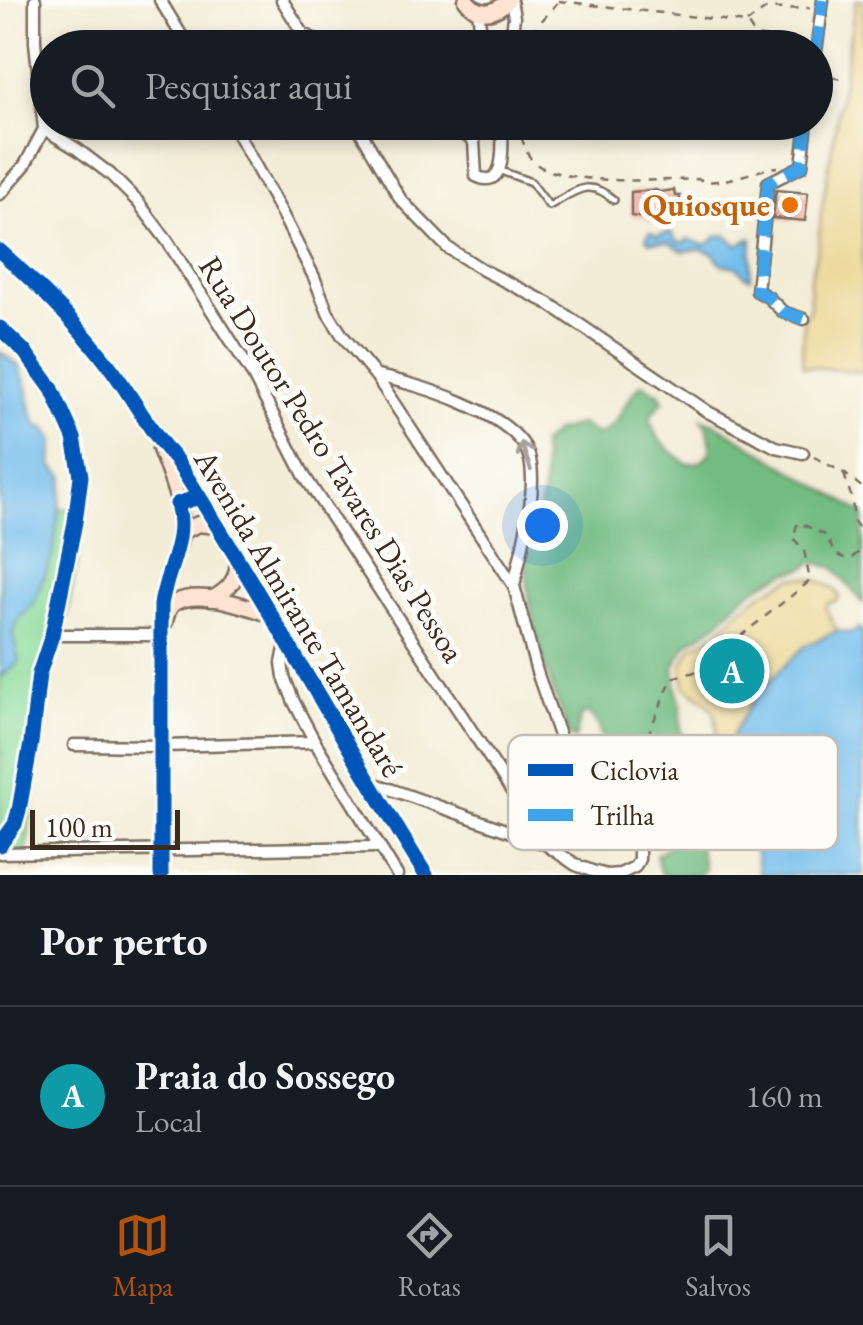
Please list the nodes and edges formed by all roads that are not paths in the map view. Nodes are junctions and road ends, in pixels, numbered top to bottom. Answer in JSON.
{"nodes":[{"id":1,"x":35,"y":0,"type":"edge"},
{"id":2,"x":160,"y":0,"type":"edge"},
{"id":3,"x":282,"y":0,"type":"edge"},
{"id":4,"x":510,"y":0,"type":"edge"},
{"id":5,"x":469,"y":3,"type":"edge"},
{"id":6,"x":822,"y":4,"type":"edge"},
{"id":7,"x":36,"y":30,"type":"edge"},
{"id":8,"x":178,"y":30,"type":"edge"},
{"id":9,"x":301,"y":30,"type":"edge"},
{"id":10,"x":478,"y":30,"type":"edge"},
{"id":11,"x":512,"y":30,"type":"edge"},
{"id":12,"x":819,"y":30,"type":"edge"},
{"id":13,"x":38,"y":140,"type":"edge"},
{"id":14,"x":62,"y":140,"type":"edge"},
{"id":15,"x":241,"y":140,"type":"edge"},
{"id":16,"x":366,"y":140,"type":"edge"},
{"id":17,"x":501,"y":140,"type":"edge"},
{"id":18,"x":805,"y":140,"type":"edge"},
{"id":19,"x":474,"y":141,"type":"edge"},
{"id":20,"x":500,"y":171,"type":"junction"},
{"id":21,"x":0,"y":194,"type":"edge"},
{"id":22,"x":614,"y":200,"type":"dead end"},
{"id":23,"x":0,"y":250,"type":"edge"},
{"id":24,"x":804,"y":319,"type":"dead end"},
{"id":25,"x":0,"y":328,"type":"edge"},
{"id":26,"x":376,"y":376,"type":"junction"},
{"id":27,"x":156,"y":438,"type":"junction"},
{"id":28,"x":803,"y":453,"type":"road end"},
{"id":29,"x":217,"y":526,"type":"junction"},
{"id":30,"x":182,"y":532,"type":"junction"},
{"id":31,"x":237,"y":558,"type":"junction"},
{"id":32,"x":170,"y":568,"type":"junction"},
{"id":33,"x":514,"y":586,"type":"junction"},
{"id":34,"x":190,"y":599,"type":"junction"},
{"id":35,"x":211,"y":599,"type":"junction"},
{"id":36,"x":273,"y":615,"type":"junction"},
{"id":37,"x":52,"y":634,"type":"junction"},
{"id":38,"x":162,"y":635,"type":"junction"},
{"id":39,"x":287,"y":640,"type":"junction"},
{"id":40,"x":35,"y":708,"type":"dead end"},
{"id":41,"x":559,"y":735,"type":"edge"},
{"id":42,"x":315,"y":742,"type":"junction"},
{"id":43,"x":74,"y":745,"type":"dead end"},
{"id":44,"x":163,"y":746,"type":"junction"},
{"id":45,"x":368,"y":782,"type":"junction"},
{"id":46,"x":508,"y":786,"type":"edge"},
{"id":47,"x":508,"y":831,"type":"edge"},
{"id":48,"x":379,"y":848,"type":"junction"},
{"id":49,"x":555,"y":850,"type":"edge"},
{"id":50,"x":639,"y":850,"type":"edge"},
{"id":51,"x":162,"y":851,"type":"junction"},
{"id":52,"x":0,"y":853,"type":"edge"},
{"id":53,"x":161,"y":875,"type":"edge"},
{"id":54,"x":397,"y":875,"type":"edge"},
{"id":55,"x":426,"y":875,"type":"edge"},
{"id":56,"x":608,"y":875,"type":"edge"},
{"id":57,"x":608,"y":875,"type":"edge"}],
"edges":[{"from":1,"to":7,"type":"street"},
{"from":2,"to":8,"type":"street"},
{"from":3,"to":9,"type":"street"},
{"from":4,"to":5,"type":"street"},
{"from":4,"to":11,"type":"street"},
{"from":5,"to":10,"type":"street"},
{"from":6,"to":12,"type":"street"},
{"from":13,"to":21,"type":"street"},
{"from":14,"to":46,"type":"street","name":"Rua Doutor Pedro Tavares Dias Pessoa"},
{"from":15,"to":26,"type":"street"},
{"from":16,"to":28,"type":"street"},
{"from":17,"to":20,"type":"street"},
{"from":18,"to":24,"type":"street"},
{"from":19,"to":20,"type":"street"},
{"from":20,"to":22,"type":"lane"},
{"from":23,"to":27,"type":"street","name":"Avenida Almirante Tamandaré"},
{"from":25,"to":37,"type":"street"},
{"from":26,"to":33,"type":"street"},
{"from":33,"to":26,"type":"street","one_way":true},
{"from":27,"to":29,"type":"street","name":"Avenida Almirante Tamandaré"},
{"from":27,"to":30,"type":"street"},
{"from":29,"to":30,"type":"street"},
{"from":29,"to":31,"type":"street","name":"Avenida Almirante Tamandaré"},
{"from":30,"to":32,"type":"street"},
{"from":31,"to":35,"type":"street"},
{"from":31,"to":36,"type":"street","name":"Avenida Almirante Tamandaré"},
{"from":32,"to":34,"type":"street"},
{"from":32,"to":38,"type":"street"},
{"from":33,"to":41,"type":"street"},
{"from":34,"to":35,"type":"street"},
{"from":34,"to":38,"type":"street"},
{"from":35,"to":36,"type":"street"},
{"from":36,"to":39,"type":"street","name":"Avenida Almirante Tamandaré"},
{"from":37,"to":38,"type":"street"},
{"from":37,"to":40,"type":"street"},
{"from":38,"to":44,"type":"street"},
{"from":39,"to":42,"type":"street","name":"Avenida Almirante Tamandaré"},
{"from":39,"to":45,"type":"street","name":"Avenida Almirante Tamandaré"},
{"from":42,"to":44,"type":"street"},
{"from":42,"to":48,"type":"street","name":"Avenida Almirante Tamandaré"},
{"from":43,"to":44,"type":"street"},
{"from":44,"to":51,"type":"street"},
{"from":45,"to":47,"type":"street"},
{"from":45,"to":55,"type":"street","name":"Avenida Almirante Tamandaré"},
{"from":48,"to":51,"type":"street"},
{"from":48,"to":54,"type":"street","name":"Avenida Almirante Tamandaré"},
{"from":49,"to":57,"type":"street"},
{"from":50,"to":56,"type":"street"},
{"from":51,"to":52,"type":"street"},
{"from":51,"to":53,"type":"street"}]}
